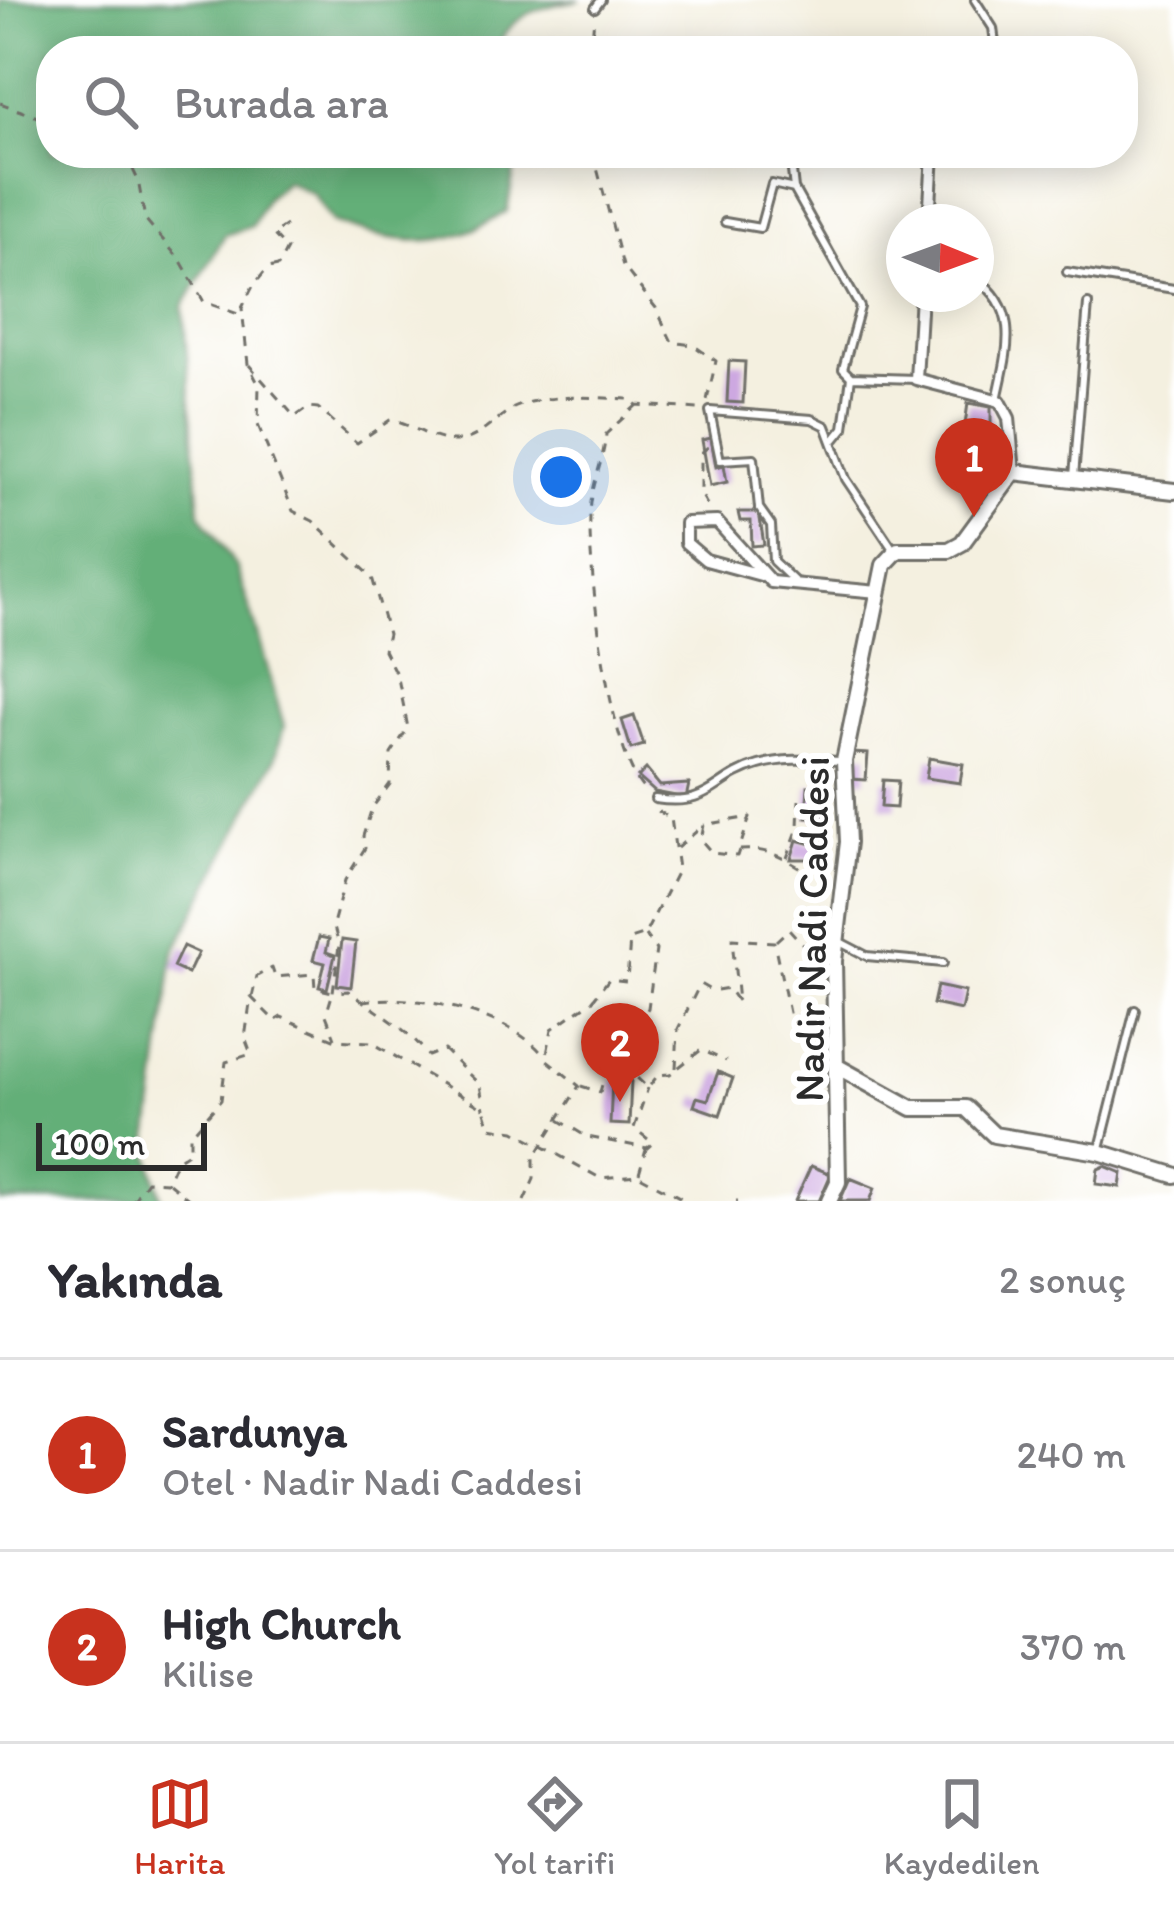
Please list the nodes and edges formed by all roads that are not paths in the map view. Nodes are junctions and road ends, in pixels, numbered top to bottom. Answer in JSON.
{"nodes":[{"id":1,"x":601,"y":0,"type":"edge"},
{"id":2,"x":975,"y":0,"type":"edge"},
{"id":3,"x":595,"y":8,"type":"road end"},
{"id":4,"x":994,"y":36,"type":"edge"},
{"id":5,"x":792,"y":168,"type":"edge"},
{"id":6,"x":932,"y":168,"type":"edge"},
{"id":7,"x":794,"y":189,"type":"junction"},
{"id":8,"x":930,"y":204,"type":"edge"},
{"id":9,"x":725,"y":222,"type":"dead end"},
{"id":10,"x":1067,"y":272,"type":"dead end"},
{"id":11,"x":1174,"y":289,"type":"edge"},
{"id":12,"x":994,"y":294,"type":"edge"},
{"id":13,"x":1088,"y":304,"type":"dead end"},
{"id":14,"x":920,"y":312,"type":"edge"},
{"id":15,"x":851,"y":377,"type":"junction"},
{"id":16,"x":916,"y":379,"type":"junction"},
{"id":17,"x":997,"y":400,"type":"junction"},
{"id":18,"x":835,"y":439,"type":"junction"},
{"id":19,"x":1014,"y":472,"type":"junction"},
{"id":20,"x":1074,"y":477,"type":"junction"},
{"id":21,"x":1174,"y":491,"type":"edge"},
{"id":22,"x":894,"y":552,"type":"junction"},
{"id":23,"x":761,"y":575,"type":"junction"},
{"id":24,"x":799,"y":584,"type":"junction"},
{"id":25,"x":878,"y":592,"type":"junction"},
{"id":26,"x":844,"y":761,"type":"junction"},
{"id":27,"x":655,"y":799,"type":"road end"},
{"id":28,"x":838,"y":941,"type":"junction"},
{"id":29,"x":943,"y":963,"type":"dead end"},
{"id":30,"x":1135,"y":1010,"type":"dead end"},
{"id":31,"x":838,"y":1067,"type":"junction"},
{"id":32,"x":1099,"y":1152,"type":"junction"},
{"id":33,"x":1174,"y":1175,"type":"edge"},
{"id":34,"x":829,"y":1201,"type":"edge"}],
"edges":[{"from":1,"to":3,"type":"lane"},
{"from":2,"to":4,"type":"lane"},
{"from":5,"to":7,"type":"lane"},
{"from":6,"to":8,"type":"street"},
{"from":7,"to":9,"type":"lane"},
{"from":7,"to":15,"type":"lane"},
{"from":10,"to":11,"type":"lane"},
{"from":12,"to":17,"type":"lane"},
{"from":13,"to":20,"type":"lane"},
{"from":14,"to":16,"type":"street"},
{"from":15,"to":16,"type":"lane"},
{"from":15,"to":18,"type":"lane"},
{"from":16,"to":17,"type":"street"},
{"from":17,"to":19,"type":"street"},
{"from":18,"to":22,"type":"lane"},
{"from":18,"to":24,"type":"lane"},
{"from":19,"to":20,"type":"street"},
{"from":19,"to":22,"type":"street"},
{"from":20,"to":21,"type":"street"},
{"from":22,"to":25,"type":"street","name":"Nadir Nadi Caddesi"},
{"from":23,"to":23,"type":"street"},
{"from":23,"to":24,"type":"street"},
{"from":24,"to":25,"type":"street"},
{"from":25,"to":26,"type":"street","name":"Nadir Nadi Caddesi"},
{"from":26,"to":27,"type":"lane"},
{"from":26,"to":28,"type":"street","name":"Nadir Nadi Caddesi"},
{"from":28,"to":29,"type":"lane"},
{"from":28,"to":31,"type":"street","name":"Nadir Nadi Caddesi"},
{"from":30,"to":32,"type":"lane"},
{"from":31,"to":32,"type":"street"},
{"from":31,"to":34,"type":"street","name":"Nadir Nadi Caddesi"},
{"from":32,"to":33,"type":"street"}]}
